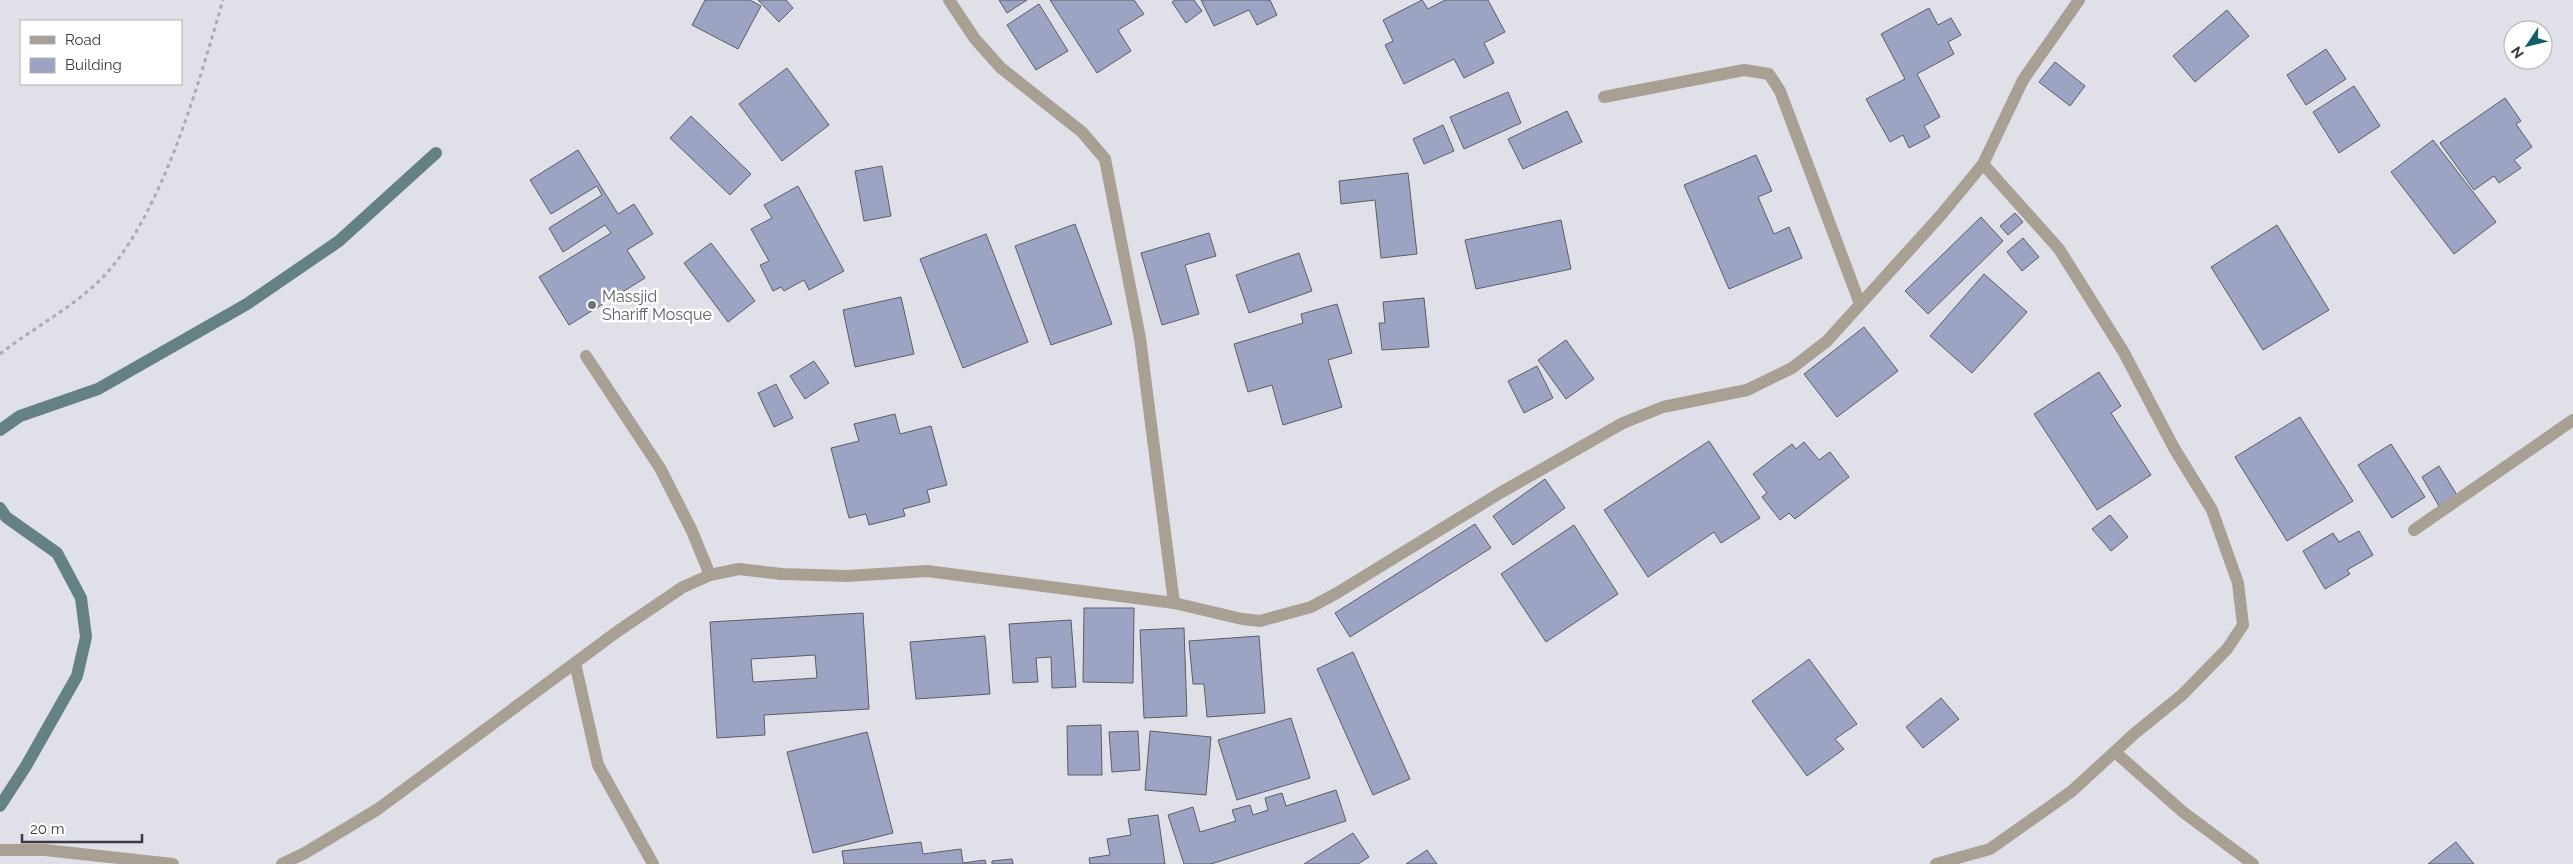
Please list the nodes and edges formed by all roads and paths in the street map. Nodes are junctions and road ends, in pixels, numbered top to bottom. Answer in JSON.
{"nodes":[{"id":1,"x":223,"y":0,"type":"edge"},
{"id":2,"x":949,"y":0,"type":"edge"},
{"id":3,"x":2079,"y":0,"type":"edge"},
{"id":4,"x":1604,"y":97,"type":"dead end"},
{"id":5,"x":1983,"y":164,"type":"junction"},
{"id":6,"x":1860,"y":304,"type":"junction"},
{"id":7,"x":0,"y":354,"type":"edge"},
{"id":8,"x":586,"y":356,"type":"dead end"},
{"id":9,"x":2573,"y":420,"type":"edge"},
{"id":10,"x":2414,"y":530,"type":"dead end"},
{"id":11,"x":710,"y":575,"type":"junction"},
{"id":12,"x":1174,"y":603,"type":"junction"},
{"id":13,"x":575,"y":663,"type":"junction"},
{"id":14,"x":2114,"y":752,"type":"junction"},
{"id":15,"x":0,"y":850,"type":"edge"},
{"id":16,"x":173,"y":864,"type":"edge"},
{"id":17,"x":282,"y":864,"type":"edge"},
{"id":18,"x":653,"y":864,"type":"edge"},
{"id":19,"x":1936,"y":864,"type":"edge"},
{"id":20,"x":2253,"y":864,"type":"edge"}],
"edges":[{"from":1,"to":7,"type":"path"},
{"from":2,"to":12,"type":"street"},
{"from":3,"to":5,"type":"street"},
{"from":4,"to":6,"type":"street"},
{"from":5,"to":6,"type":"street"},
{"from":5,"to":14,"type":"street"},
{"from":6,"to":12,"type":"street"},
{"from":8,"to":11,"type":"street"},
{"from":9,"to":10,"type":"street"},
{"from":11,"to":12,"type":"street"},
{"from":11,"to":13,"type":"street"},
{"from":13,"to":17,"type":"street"},
{"from":13,"to":18,"type":"street"},
{"from":14,"to":19,"type":"street"},
{"from":14,"to":20,"type":"street"},
{"from":15,"to":16,"type":"street"}]}
